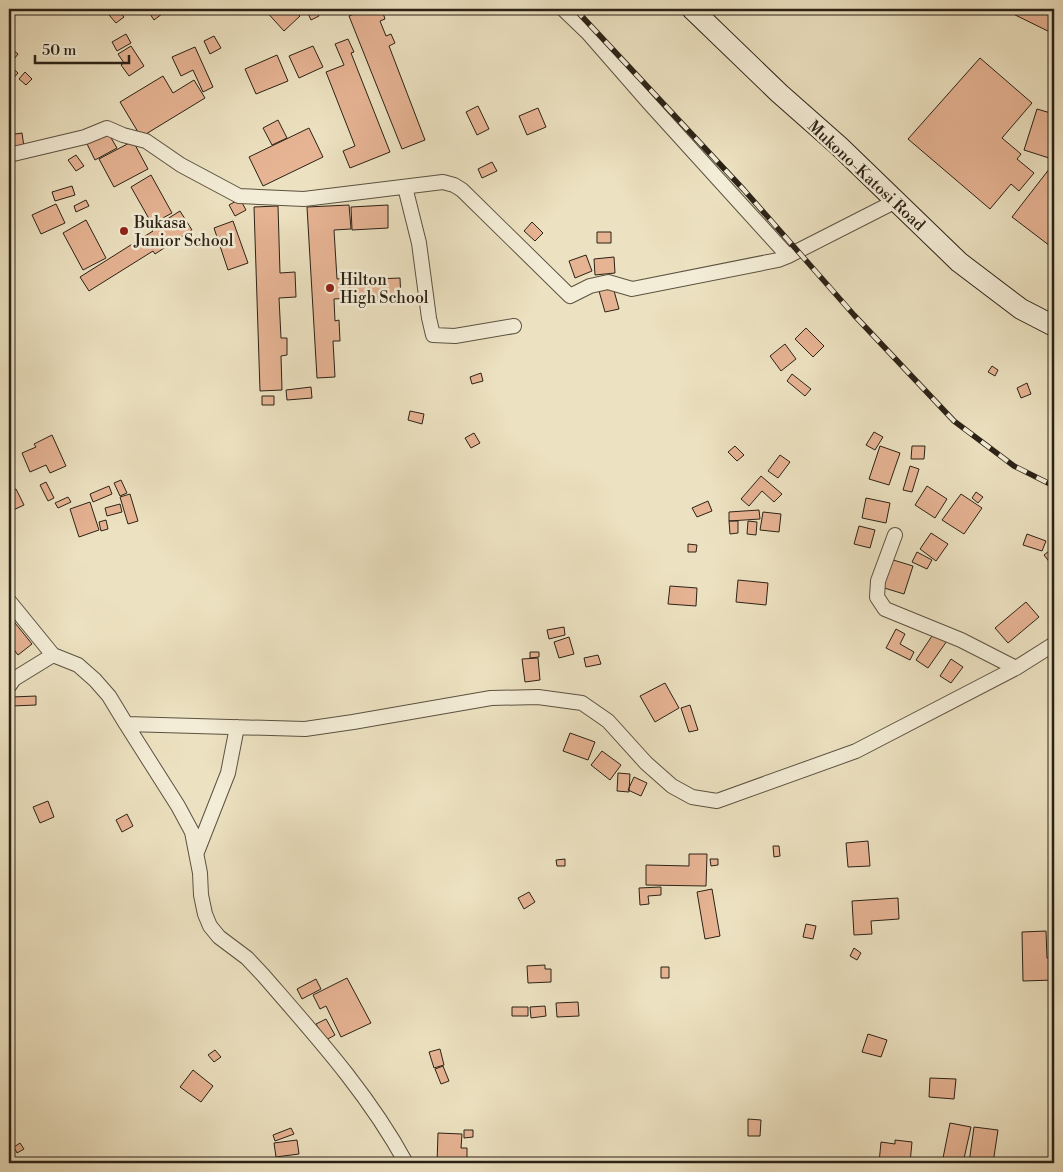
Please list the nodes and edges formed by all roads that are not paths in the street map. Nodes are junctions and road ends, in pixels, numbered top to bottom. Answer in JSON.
{"nodes":[{"id":1,"x":563,"y":9,"type":"edge"},
{"id":2,"x":692,"y":9,"type":"edge"},
{"id":3,"x":9,"y":155,"type":"edge"},
{"id":4,"x":404,"y":187,"type":"junction"},
{"id":5,"x":896,"y":201,"type":"junction"},
{"id":6,"x":788,"y":256,"type":"junction"},
{"id":7,"x":514,"y":326,"type":"dead end"},
{"id":8,"x":1054,"y":326,"type":"edge"},
{"id":9,"x":895,"y":535,"type":"dead end"},
{"id":10,"x":9,"y":601,"type":"edge"},
{"id":11,"x":1054,"y":644,"type":"edge"},
{"id":12,"x":53,"y":655,"type":"junction"},
{"id":13,"x":1016,"y":668,"type":"junction"},
{"id":14,"x":9,"y":686,"type":"edge"},
{"id":15,"x":126,"y":724,"type":"junction"},
{"id":16,"x":237,"y":727,"type":"junction"},
{"id":17,"x":197,"y":852,"type":"junction"},
{"id":18,"x":406,"y":1163,"type":"edge"}],
"edges":[{"from":1,"to":6,"type":"street"},
{"from":2,"to":5,"type":"main road","name":"Mukono-Katosi Road"},
{"from":3,"to":4,"type":"street"},
{"from":4,"to":6,"type":"street"},
{"from":4,"to":7,"type":"street"},
{"from":5,"to":6,"type":"street"},
{"from":5,"to":8,"type":"main road","name":"Mukono-Katosi Road"},
{"from":9,"to":13,"type":"street"},
{"from":10,"to":12,"type":"street"},
{"from":11,"to":13,"type":"street"},
{"from":12,"to":14,"type":"street"},
{"from":12,"to":15,"type":"street"},
{"from":13,"to":16,"type":"street"},
{"from":15,"to":16,"type":"street"},
{"from":15,"to":17,"type":"street"},
{"from":16,"to":17,"type":"street"},
{"from":17,"to":18,"type":"street"}]}
